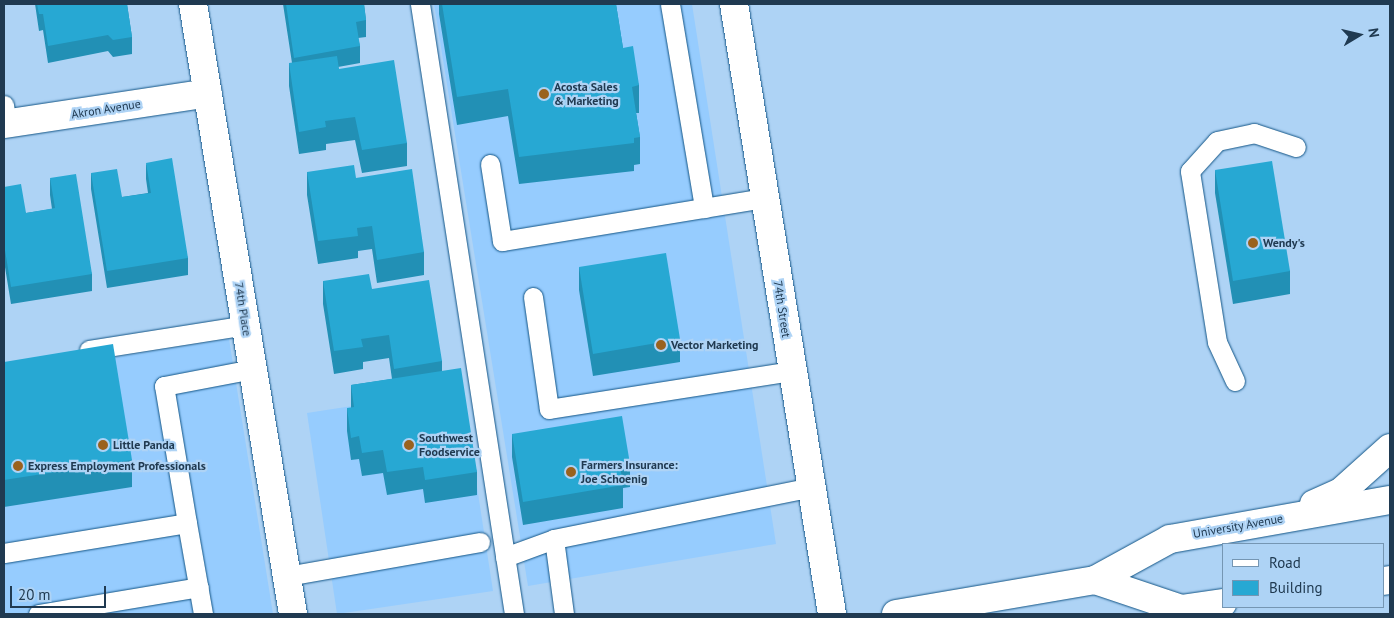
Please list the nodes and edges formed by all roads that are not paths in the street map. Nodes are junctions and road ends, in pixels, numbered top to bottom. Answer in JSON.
{"nodes":[{"id":1,"x":193,"y":4,"type":"edge"},
{"id":2,"x":420,"y":4,"type":"edge"},
{"id":3,"x":670,"y":4,"type":"edge"},
{"id":4,"x":734,"y":4,"type":"edge"},
{"id":5,"x":208,"y":93,"type":"junction"},
{"id":6,"x":5,"y":118,"type":"edge"},
{"id":7,"x":1296,"y":147,"type":"dead end"},
{"id":8,"x":490,"y":164,"type":"dead end"},
{"id":9,"x":765,"y":198,"type":"junction"},
{"id":10,"x":704,"y":208,"type":"junction"},
{"id":11,"x":533,"y":297,"type":"dead end"},
{"id":12,"x":246,"y":325,"type":"junction"},
{"id":13,"x":72,"y":352,"type":"edge"},
{"id":14,"x":253,"y":369,"type":"junction"},
{"id":15,"x":791,"y":371,"type":"junction"},
{"id":16,"x":1235,"y":381,"type":"dead end"},
{"id":17,"x":1390,"y":448,"type":"edge"},
{"id":18,"x":811,"y":487,"type":"junction"},
{"id":19,"x":1390,"y":500,"type":"edge"},
{"id":20,"x":1286,"y":518,"type":"junction"},
{"id":21,"x":187,"y":523,"type":"junction"},
{"id":22,"x":554,"y":539,"type":"junction"},
{"id":23,"x":480,"y":542,"type":"dead end"},
{"id":24,"x":4,"y":553,"type":"edge"},
{"id":25,"x":505,"y":557,"type":"junction"},
{"id":26,"x":287,"y":576,"type":"junction"},
{"id":27,"x":1096,"y":580,"type":"junction"},
{"id":28,"x":199,"y":587,"type":"junction"},
{"id":29,"x":1222,"y":603,"type":"edge"},
{"id":30,"x":1192,"y":612,"type":"edge"},
{"id":31,"x":38,"y":614,"type":"edge"},
{"id":32,"x":203,"y":614,"type":"edge"},
{"id":33,"x":293,"y":614,"type":"edge"},
{"id":34,"x":514,"y":614,"type":"edge"},
{"id":35,"x":564,"y":614,"type":"edge"},
{"id":36,"x":832,"y":614,"type":"edge"},
{"id":37,"x":896,"y":614,"type":"edge"}],
"edges":[{"from":1,"to":5,"type":"street","name":"74th Place"},
{"from":2,"to":25,"type":"lane"},
{"from":3,"to":10,"type":"lane"},
{"from":4,"to":9,"type":"street","name":"74th Street"},
{"from":5,"to":6,"type":"street","name":"Akron Avenue"},
{"from":5,"to":12,"type":"street","name":"74th Place"},
{"from":7,"to":16,"type":"lane"},
{"from":8,"to":10,"type":"lane"},
{"from":9,"to":10,"type":"lane"},
{"from":9,"to":15,"type":"street","name":"74th Street"},
{"from":11,"to":15,"type":"lane"},
{"from":12,"to":13,"type":"lane"},
{"from":12,"to":14,"type":"street","name":"74th Place"},
{"from":14,"to":21,"type":"lane"},
{"from":14,"to":26,"type":"street","name":"74th Place"},
{"from":15,"to":18,"type":"street","name":"74th Street"},
{"from":17,"to":20,"type":"street"},
{"from":18,"to":22,"type":"lane"},
{"from":18,"to":36,"type":"street","name":"74th Street"},
{"from":19,"to":20,"type":"street","name":"University Avenue"},
{"from":20,"to":27,"type":"street","name":"University Avenue"},
{"from":21,"to":24,"type":"lane"},
{"from":21,"to":28,"type":"lane"},
{"from":22,"to":25,"type":"lane"},
{"from":22,"to":35,"type":"lane"},
{"from":23,"to":26,"type":"lane"},
{"from":25,"to":34,"type":"lane"},
{"from":26,"to":33,"type":"street","name":"74th Place"},
{"from":27,"to":30,"type":"street","name":"University Avenue"},
{"from":27,"to":37,"type":"street","name":"University Avenue"},
{"from":28,"to":31,"type":"lane"},
{"from":28,"to":32,"type":"lane"},
{"from":29,"to":30,"type":"street","name":"University Avenue"}]}
